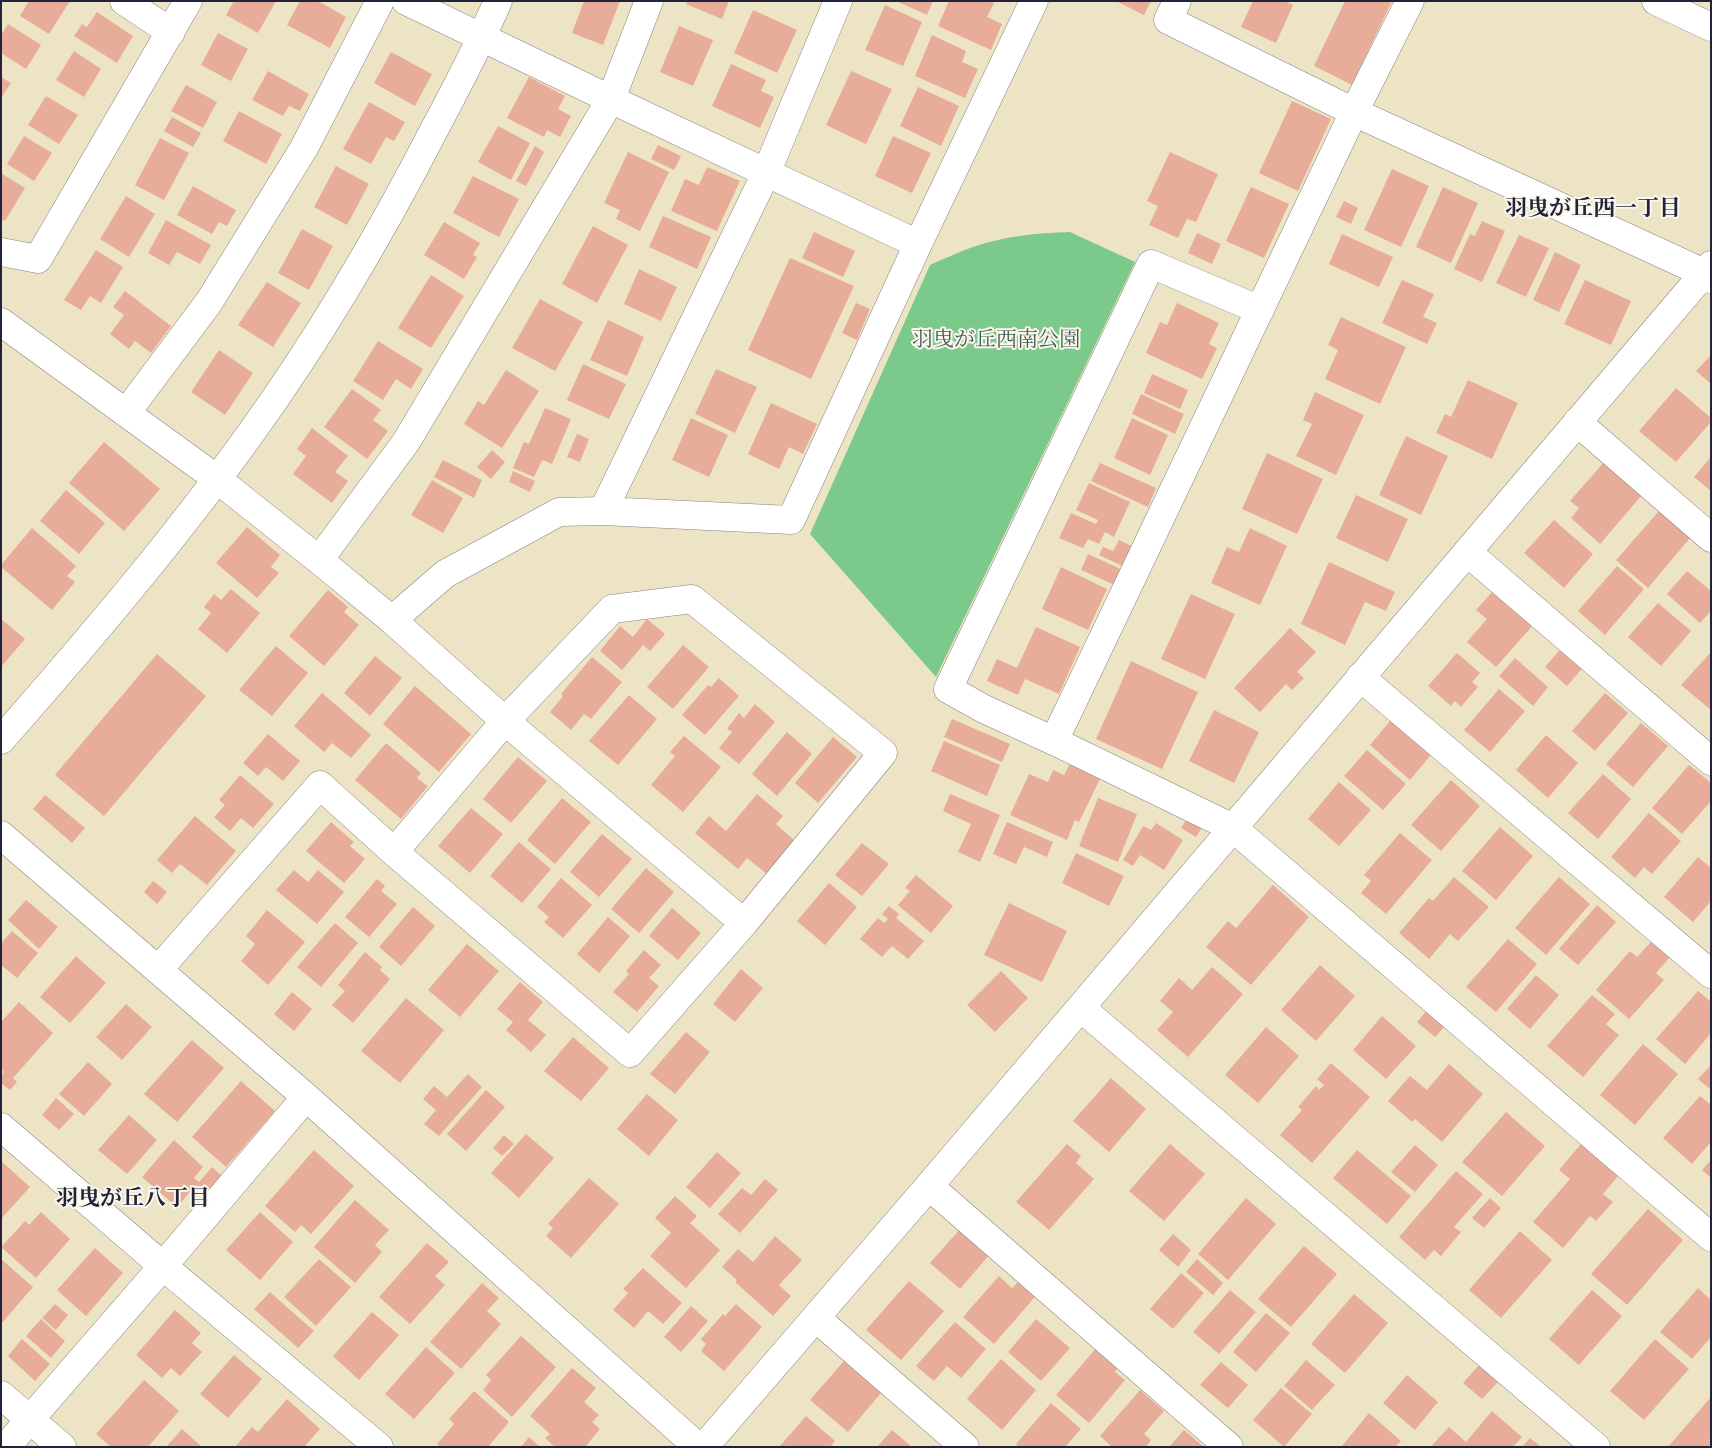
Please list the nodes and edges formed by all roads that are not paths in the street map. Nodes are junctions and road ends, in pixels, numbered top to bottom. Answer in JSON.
{"nodes":[{"id":1,"x":124,"y":1,"type":"edge"},
{"id":2,"x":188,"y":1,"type":"edge"},
{"id":3,"x":380,"y":1,"type":"edge"},
{"id":4,"x":406,"y":1,"type":"edge"},
{"id":5,"x":498,"y":1,"type":"edge"},
{"id":6,"x":649,"y":1,"type":"edge"},
{"id":7,"x":838,"y":1,"type":"edge"},
{"id":8,"x":1034,"y":1,"type":"edge"},
{"id":9,"x":1177,"y":1,"type":"edge"},
{"id":10,"x":1410,"y":1,"type":"edge"},
{"id":11,"x":1656,"y":1,"type":"edge"},
{"id":12,"x":1711,"y":27,"type":"edge"},
{"id":13,"x":171,"y":32,"type":"junction"},
{"id":14,"x":483,"y":36,"type":"junction"},
{"id":15,"x":611,"y":99,"type":"junction"},
{"id":16,"x":1354,"y":112,"type":"junction"},
{"id":17,"x":767,"y":171,"type":"junction"},
{"id":18,"x":918,"y":244,"type":"junction"},
{"id":19,"x":1,"y":252,"type":"edge"},
{"id":20,"x":1709,"y":272,"type":"edge"},
{"id":21,"x":1260,"y":310,"type":"junction"},
{"id":22,"x":1,"y":322,"type":"edge"},
{"id":23,"x":126,"y":413,"type":"junction"},
{"id":24,"x":1577,"y":422,"type":"junction"},
{"id":25,"x":217,"y":480,"type":"junction"},
{"id":26,"x":603,"y":511,"type":"junction"},
{"id":27,"x":1711,"y":538,"type":"edge"},
{"id":28,"x":1467,"y":552,"type":"junction"},
{"id":29,"x":319,"y":560,"type":"junction"},
{"id":30,"x":392,"y":620,"type":"junction"},
{"id":31,"x":1360,"y":677,"type":"junction"},
{"id":32,"x":505,"y":720,"type":"junction"},
{"id":33,"x":1,"y":740,"type":"edge"},
{"id":34,"x":1054,"y":741,"type":"junction"},
{"id":35,"x":1711,"y":761,"type":"edge"},
{"id":36,"x":1234,"y":828,"type":"junction"},
{"id":37,"x":1,"y":835,"type":"edge"},
{"id":38,"x":394,"y":852,"type":"junction"},
{"id":39,"x":744,"y":923,"type":"junction"},
{"id":40,"x":158,"y":970,"type":"junction"},
{"id":41,"x":1711,"y":974,"type":"edge"},
{"id":42,"x":1081,"y":1008,"type":"junction"},
{"id":43,"x":306,"y":1097,"type":"junction"},
{"id":44,"x":1,"y":1127,"type":"edge"},
{"id":45,"x":929,"y":1186,"type":"junction"},
{"id":46,"x":1711,"y":1237,"type":"edge"},
{"id":47,"x":163,"y":1266,"type":"junction"},
{"id":48,"x":816,"y":1318,"type":"junction"},
{"id":49,"x":1,"y":1395,"type":"edge"},
{"id":50,"x":30,"y":1419,"type":"junction"},
{"id":51,"x":6,"y":1447,"type":"edge"},
{"id":52,"x":62,"y":1447,"type":"edge"},
{"id":53,"x":379,"y":1447,"type":"edge"},
{"id":54,"x":698,"y":1447,"type":"edge"},
{"id":55,"x":704,"y":1447,"type":"edge"},
{"id":56,"x":966,"y":1447,"type":"edge"},
{"id":57,"x":1229,"y":1447,"type":"edge"},
{"id":58,"x":1596,"y":1447,"type":"edge"}],
"edges":[{"from":1,"to":13,"type":"street"},
{"from":2,"to":13,"type":"street"},
{"from":3,"to":23,"type":"street"},
{"from":4,"to":14,"type":"street"},
{"from":5,"to":14,"type":"street"},
{"from":6,"to":15,"type":"street"},
{"from":7,"to":17,"type":"street"},
{"from":8,"to":18,"type":"street"},
{"from":9,"to":16,"type":"street"},
{"from":10,"to":16,"type":"street"},
{"from":11,"to":12,"type":"street"},
{"from":13,"to":19,"type":"street"},
{"from":14,"to":15,"type":"street"},
{"from":14,"to":25,"type":"street"},
{"from":15,"to":17,"type":"street"},
{"from":15,"to":29,"type":"street"},
{"from":16,"to":20,"type":"street"},
{"from":16,"to":21,"type":"street"},
{"from":17,"to":18,"type":"street"},
{"from":17,"to":26,"type":"street"},
{"from":18,"to":26,"type":"street"},
{"from":20,"to":24,"type":"street"},
{"from":21,"to":34,"type":"street"},
{"from":21,"to":34,"type":"street"},
{"from":22,"to":23,"type":"street"},
{"from":23,"to":25,"type":"street"},
{"from":24,"to":27,"type":"street"},
{"from":24,"to":28,"type":"street"},
{"from":25,"to":29,"type":"street"},
{"from":25,"to":33,"type":"street"},
{"from":26,"to":30,"type":"street"},
{"from":28,"to":31,"type":"street"},
{"from":28,"to":35,"type":"street"},
{"from":29,"to":30,"type":"street"},
{"from":30,"to":32,"type":"street"},
{"from":31,"to":36,"type":"street"},
{"from":31,"to":41,"type":"street"},
{"from":32,"to":38,"type":"street"},
{"from":32,"to":39,"type":"street"},
{"from":32,"to":39,"type":"street"},
{"from":34,"to":36,"type":"street"},
{"from":36,"to":42,"type":"street"},
{"from":36,"to":46,"type":"street"},
{"from":37,"to":40,"type":"street"},
{"from":38,"to":39,"type":"street"},
{"from":38,"to":40,"type":"street"},
{"from":40,"to":43,"type":"street"},
{"from":42,"to":45,"type":"street"},
{"from":42,"to":58,"type":"street"},
{"from":43,"to":47,"type":"street"},
{"from":43,"to":54,"type":"street"},
{"from":44,"to":47,"type":"street"},
{"from":45,"to":48,"type":"street"},
{"from":45,"to":57,"type":"street"},
{"from":47,"to":50,"type":"street"},
{"from":47,"to":53,"type":"street"},
{"from":48,"to":55,"type":"street"},
{"from":48,"to":56,"type":"street"},
{"from":49,"to":50,"type":"street"},
{"from":50,"to":51,"type":"street"},
{"from":50,"to":52,"type":"street"}]}
